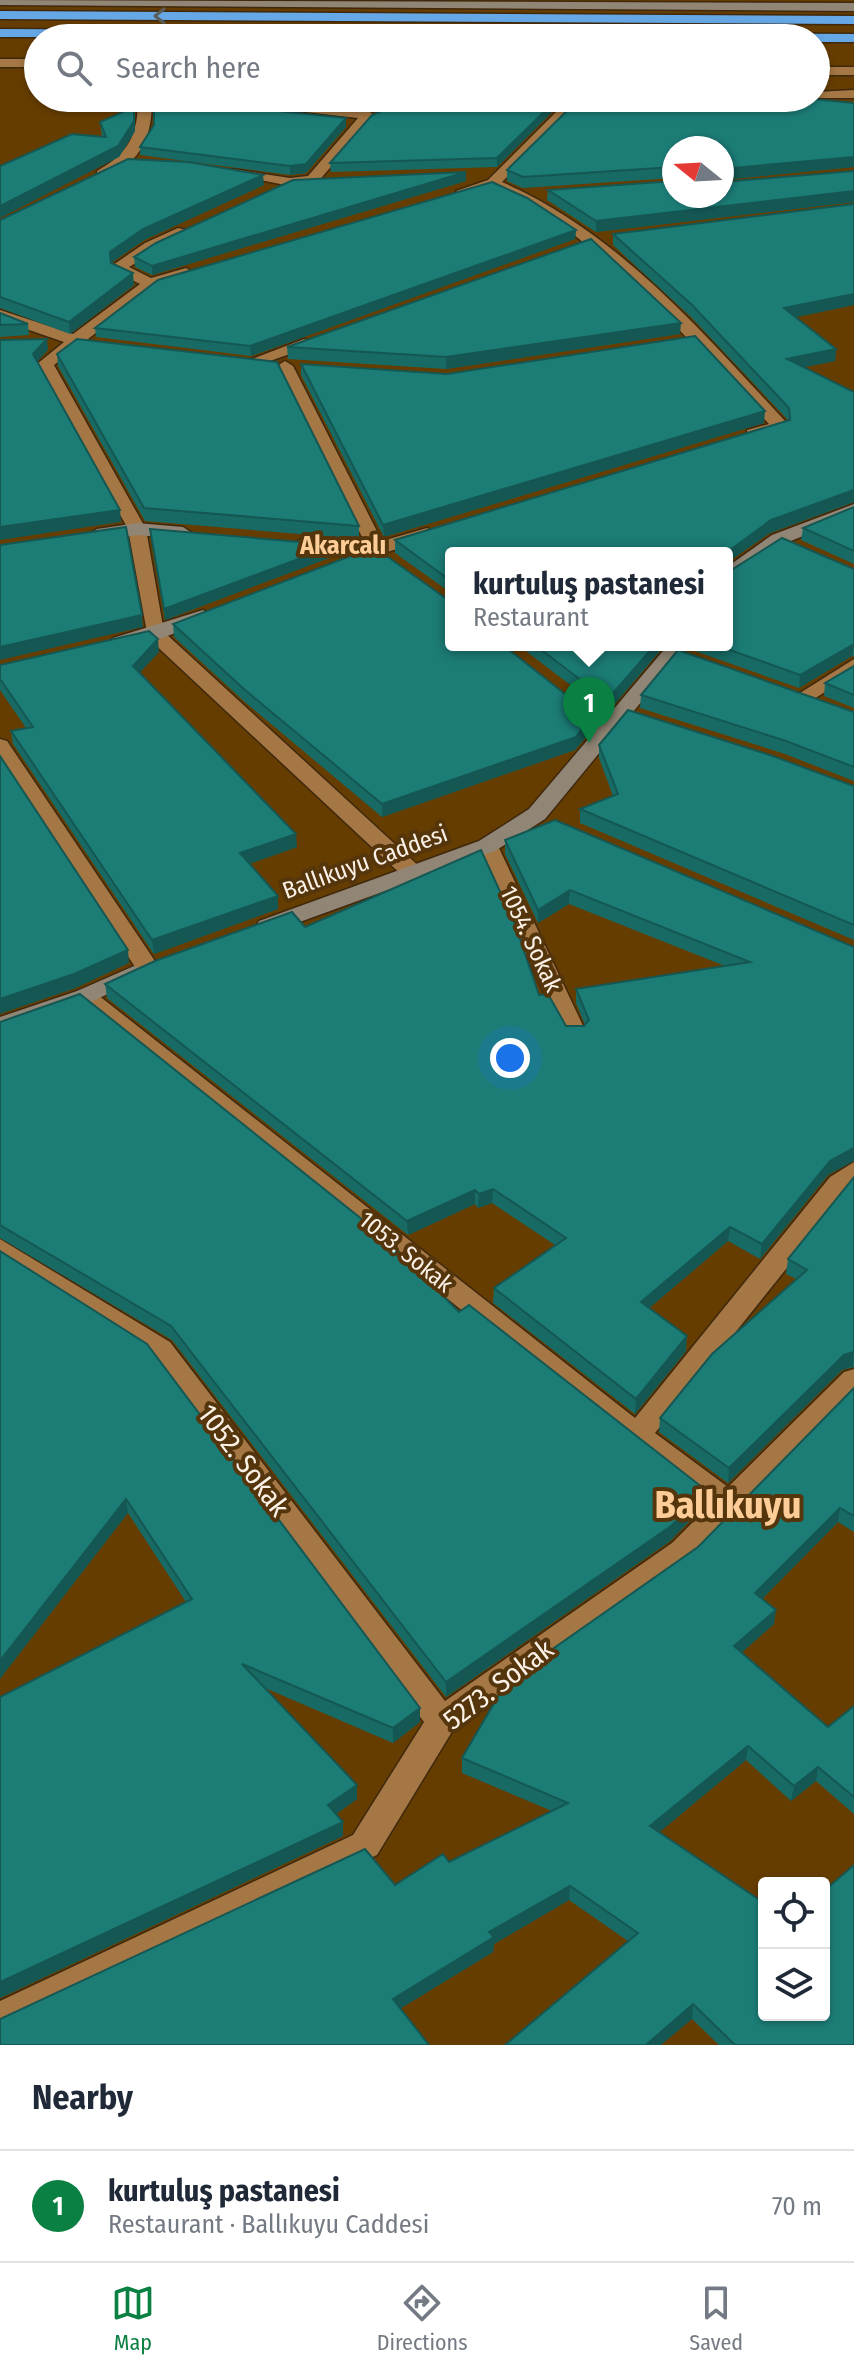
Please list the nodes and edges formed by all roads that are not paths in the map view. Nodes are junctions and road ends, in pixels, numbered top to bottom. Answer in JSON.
{"nodes":[{"id":1,"x":0,"y":1,"type":"edge"},
{"id":2,"x":854,"y":7,"type":"edge"},
{"id":3,"x":0,"y":15,"type":"edge"},
{"id":4,"x":854,"y":20,"type":"edge"},
{"id":5,"x":0,"y":33,"type":"edge"},
{"id":6,"x":24,"y":33,"type":"edge"},
{"id":7,"x":830,"y":38,"type":"edge"},
{"id":8,"x":854,"y":38,"type":"edge"},
{"id":9,"x":0,"y":63,"type":"edge"},
{"id":10,"x":24,"y":63,"type":"edge"},
{"id":11,"x":830,"y":71,"type":"edge"},
{"id":12,"x":854,"y":71,"type":"edge"},
{"id":13,"x":854,"y":94,"type":"edge"},
{"id":14,"x":830,"y":95,"type":"edge"},
{"id":15,"x":145,"y":112,"type":"edge"},
{"id":16,"x":342,"y":112,"type":"edge"},
{"id":17,"x":564,"y":112,"type":"edge"},
{"id":18,"x":218,"y":171,"type":"edge"},
{"id":19,"x":455,"y":175,"type":"edge"},
{"id":20,"x":498,"y":178,"type":"junction"},
{"id":21,"x":312,"y":180,"type":"junction"},
{"id":22,"x":328,"y":180,"type":"edge"},
{"id":23,"x":290,"y":182,"type":"junction"},
{"id":24,"x":84,"y":183,"type":"edge"},
{"id":25,"x":555,"y":192,"type":"edge"},
{"id":26,"x":526,"y":194,"type":"junction"},
{"id":27,"x":262,"y":195,"type":"edge"},
{"id":28,"x":448,"y":196,"type":"edge"},
{"id":29,"x":192,"y":227,"type":"edge"},
{"id":30,"x":196,"y":270,"type":"edge"},
{"id":31,"x":151,"y":283,"type":"junction"},
{"id":32,"x":0,"y":315,"type":"edge"},
{"id":33,"x":319,"y":338,"type":"edge"},
{"id":34,"x":70,"y":342,"type":"junction"},
{"id":35,"x":28,"y":343,"type":"edge"},
{"id":36,"x":100,"y":346,"type":"edge"},
{"id":37,"x":736,"y":440,"type":"edge"},
{"id":38,"x":854,"y":509,"type":"edge"},
{"id":39,"x":452,"y":526,"type":"edge"},
{"id":40,"x":137,"y":529,"type":"junction"},
{"id":41,"x":197,"y":534,"type":"edge"},
{"id":42,"x":76,"y":537,"type":"edge"},
{"id":43,"x":779,"y":539,"type":"junction"},
{"id":44,"x":287,"y":541,"type":"edge"},
{"id":45,"x":377,"y":549,"type":"junction"},
{"id":46,"x":804,"y":550,"type":"edge"},
{"id":47,"x":333,"y":566,"type":"edge"},
{"id":48,"x":402,"y":568,"type":"edge"},
{"id":49,"x":733,"y":572,"type":"edge"},
{"id":50,"x":215,"y":612,"type":"edge"},
{"id":51,"x":155,"y":634,"type":"junction"},
{"id":52,"x":93,"y":648,"type":"edge"},
{"id":53,"x":679,"y":651,"type":"edge"},
{"id":54,"x":854,"y":665,"type":"edge"},
{"id":55,"x":828,"y":708,"type":"edge"},
{"id":56,"x":610,"y":720,"type":"junction"},
{"id":57,"x":651,"y":721,"type":"edge"},
{"id":58,"x":0,"y":745,"type":"edge"},
{"id":59,"x":537,"y":814,"type":"junction"},
{"id":60,"x":566,"y":826,"type":"edge"},
{"id":61,"x":487,"y":846,"type":"junction"},
{"id":62,"x":414,"y":874,"type":"junction"},
{"id":63,"x":243,"y":934,"type":"edge"},
{"id":64,"x":174,"y":958,"type":"edge"},
{"id":65,"x":147,"y":967,"type":"junction"},
{"id":66,"x":85,"y":996,"type":"junction"},
{"id":67,"x":0,"y":1025,"type":"edge"},
{"id":68,"x":574,"y":1032,"type":"edge"},
{"id":69,"x":854,"y":1171,"type":"edge"},
{"id":70,"x":0,"y":1248,"type":"edge"},
{"id":71,"x":854,"y":1379,"type":"edge"},
{"id":72,"x":637,"y":1435,"type":"junction"},
{"id":73,"x":730,"y":1504,"type":"junction"},
{"id":74,"x":442,"y":1721,"type":"junction"},
{"id":75,"x":0,"y":2018,"type":"edge"}],
"edges":[{"from":1,"to":2,"type":"main road"},
{"from":4,"to":3,"type":"highway","one_way":true},
{"from":5,"to":6,"type":"highway"},
{"from":7,"to":8,"type":"highway"},
{"from":9,"to":10,"type":"street"},
{"from":11,"to":12,"type":"street"},
{"from":13,"to":14,"type":"street"},
{"from":15,"to":24,"type":"street"},
{"from":16,"to":21,"type":"street"},
{"from":17,"to":20,"type":"street"},
{"from":18,"to":23,"type":"street"},
{"from":19,"to":20,"type":"street"},
{"from":20,"to":26,"type":"street"},
{"from":20,"to":28,"type":"street"},
{"from":21,"to":22,"type":"street"},
{"from":21,"to":23,"type":"street"},
{"from":23,"to":27,"type":"street"},
{"from":25,"to":26,"type":"street"},
{"from":26,"to":37,"type":"street"},
{"from":29,"to":31,"type":"street"},
{"from":30,"to":31,"type":"street"},
{"from":31,"to":34,"type":"street"},
{"from":32,"to":34,"type":"street"},
{"from":33,"to":45,"type":"street"},
{"from":34,"to":35,"type":"street"},
{"from":34,"to":36,"type":"street"},
{"from":34,"to":40,"type":"street"},
{"from":38,"to":43,"type":"main road"},
{"from":39,"to":45,"type":"street"},
{"from":40,"to":41,"type":"main road"},
{"from":40,"to":42,"type":"main road"},
{"from":40,"to":51,"type":"street"},
{"from":43,"to":46,"type":"street"},
{"from":43,"to":49,"type":"main road"},
{"from":44,"to":45,"type":"main road"},
{"from":45,"to":47,"type":"main road"},
{"from":45,"to":48,"type":"main road"},
{"from":50,"to":51,"type":"main road"},
{"from":51,"to":52,"type":"main road"},
{"from":51,"to":62,"type":"street"},
{"from":53,"to":56,"type":"main road","name":"Ballıkuyu Caddesi"},
{"from":54,"to":55,"type":"street"},
{"from":56,"to":57,"type":"street"},
{"from":56,"to":59,"type":"main road","name":"Ballıkuyu Caddesi"},
{"from":58,"to":65,"type":"street"},
{"from":59,"to":60,"type":"street"},
{"from":59,"to":61,"type":"main road","name":"Ballıkuyu Caddesi"},
{"from":61,"to":62,"type":"main road","name":"Ballıkuyu Caddesi"},
{"from":61,"to":68,"type":"street","name":"1054. Sokak"},
{"from":62,"to":63,"type":"main road","name":"Ballıkuyu Caddesi"},
{"from":64,"to":65,"type":"main road"},
{"from":65,"to":66,"type":"main road"},
{"from":66,"to":67,"type":"main road"},
{"from":66,"to":72,"type":"street","name":"1053. Sokak"},
{"from":69,"to":72,"type":"street"},
{"from":70,"to":74,"type":"street","name":"1052. Sokak"},
{"from":71,"to":73,"type":"street","name":"5273. Sokak"},
{"from":72,"to":73,"type":"street","name":"1053. Sokak"},
{"from":73,"to":74,"type":"street","name":"5273. Sokak"},
{"from":74,"to":75,"type":"street","name":"5273. Sokak"}]}
